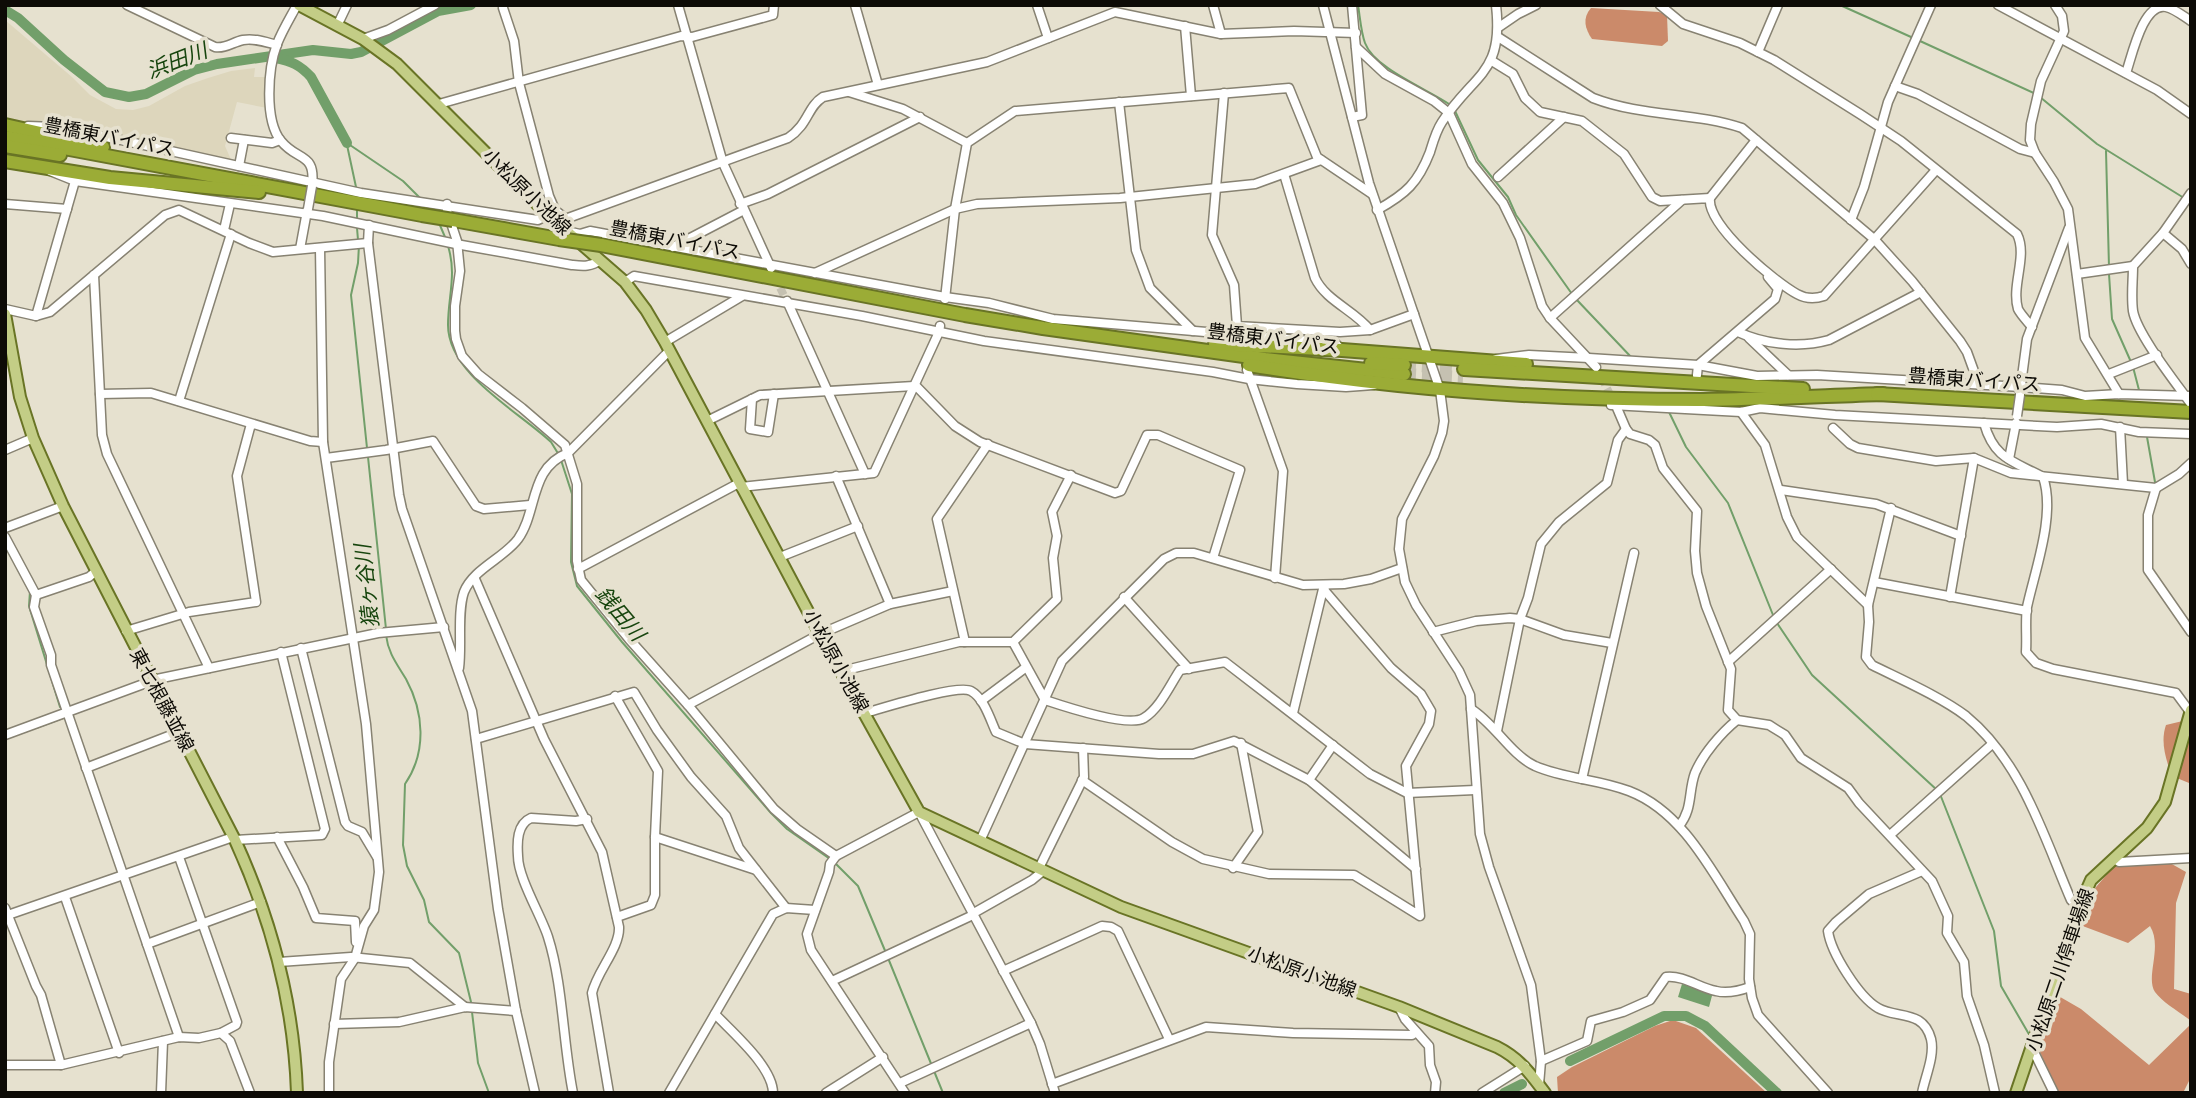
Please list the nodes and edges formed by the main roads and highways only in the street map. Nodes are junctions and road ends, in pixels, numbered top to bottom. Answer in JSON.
{"nodes":[{"id":1,"x":298,"y":5,"type":"edge"},
{"id":2,"x":5,"y":125,"type":"edge"},
{"id":3,"x":5,"y":137,"type":"edge"},
{"id":4,"x":5,"y":146,"type":"edge"},
{"id":5,"x":5,"y":161,"type":"edge"},
{"id":6,"x":206,"y":175,"type":"junction"},
{"id":7,"x":222,"y":178,"type":"junction"},
{"id":8,"x":350,"y":196,"type":"junction"},
{"id":9,"x":563,"y":235,"type":"junction"},
{"id":10,"x":5,"y":312,"type":"edge"},
{"id":11,"x":1087,"y":334,"type":"junction"},
{"id":12,"x":1137,"y":340,"type":"junction"},
{"id":13,"x":1187,"y":344,"type":"junction"},
{"id":14,"x":1663,"y":380,"type":"junction"},
{"id":15,"x":1755,"y":387,"type":"junction"},
{"id":16,"x":1884,"y":394,"type":"junction"},
{"id":17,"x":2191,"y":412,"type":"edge"},
{"id":18,"x":2190,"y":711,"type":"edge"},
{"id":19,"x":1542,"y":1089,"type":"edge"},
{"id":20,"x":297,"y":1093,"type":"edge"},
{"id":21,"x":2016,"y":1093,"type":"edge"}],
"edges":[{"from":1,"to":9,"type":"main road","name":"小松原小池線"},
{"from":2,"to":7,"type":"highway"},
{"from":3,"to":6,"type":"highway","name":"豊橋東バイパス"},
{"from":4,"to":6,"type":"highway","name":"豊橋東バイパス"},
{"from":5,"to":8,"type":"highway"},
{"from":6,"to":7,"type":"highway","name":"豊橋東バイパス"},
{"from":7,"to":8,"type":"highway","name":"豊橋東バイパス"},
{"from":8,"to":9,"type":"highway","name":"豊橋東バイパス","bridge":true},
{"from":9,"to":11,"type":"highway","name":"豊橋東バイパス","bridge":true},
{"from":9,"to":19,"type":"main road","name":"小松原小池線"},
{"from":10,"to":20,"type":"main road","name":"東七根藤並線"},
{"from":11,"to":12,"type":"highway","name":"豊橋東バイパス"},
{"from":11,"to":16,"type":"highway"},
{"from":12,"to":13,"type":"highway","name":"豊橋東バイパス"},
{"from":12,"to":13,"type":"highway","name":"豊橋東バイパス"},
{"from":13,"to":14,"type":"highway"},
{"from":14,"to":15,"type":"highway","name":"豊橋東バイパス"},
{"from":14,"to":15,"type":"highway","name":"豊橋東バイパス"},
{"from":15,"to":16,"type":"highway","name":"豊橋東バイパス"},
{"from":16,"to":17,"type":"highway","name":"豊橋東バイパス"},
{"from":18,"to":21,"type":"main road","name":"小松原二川停車場線"}]}
